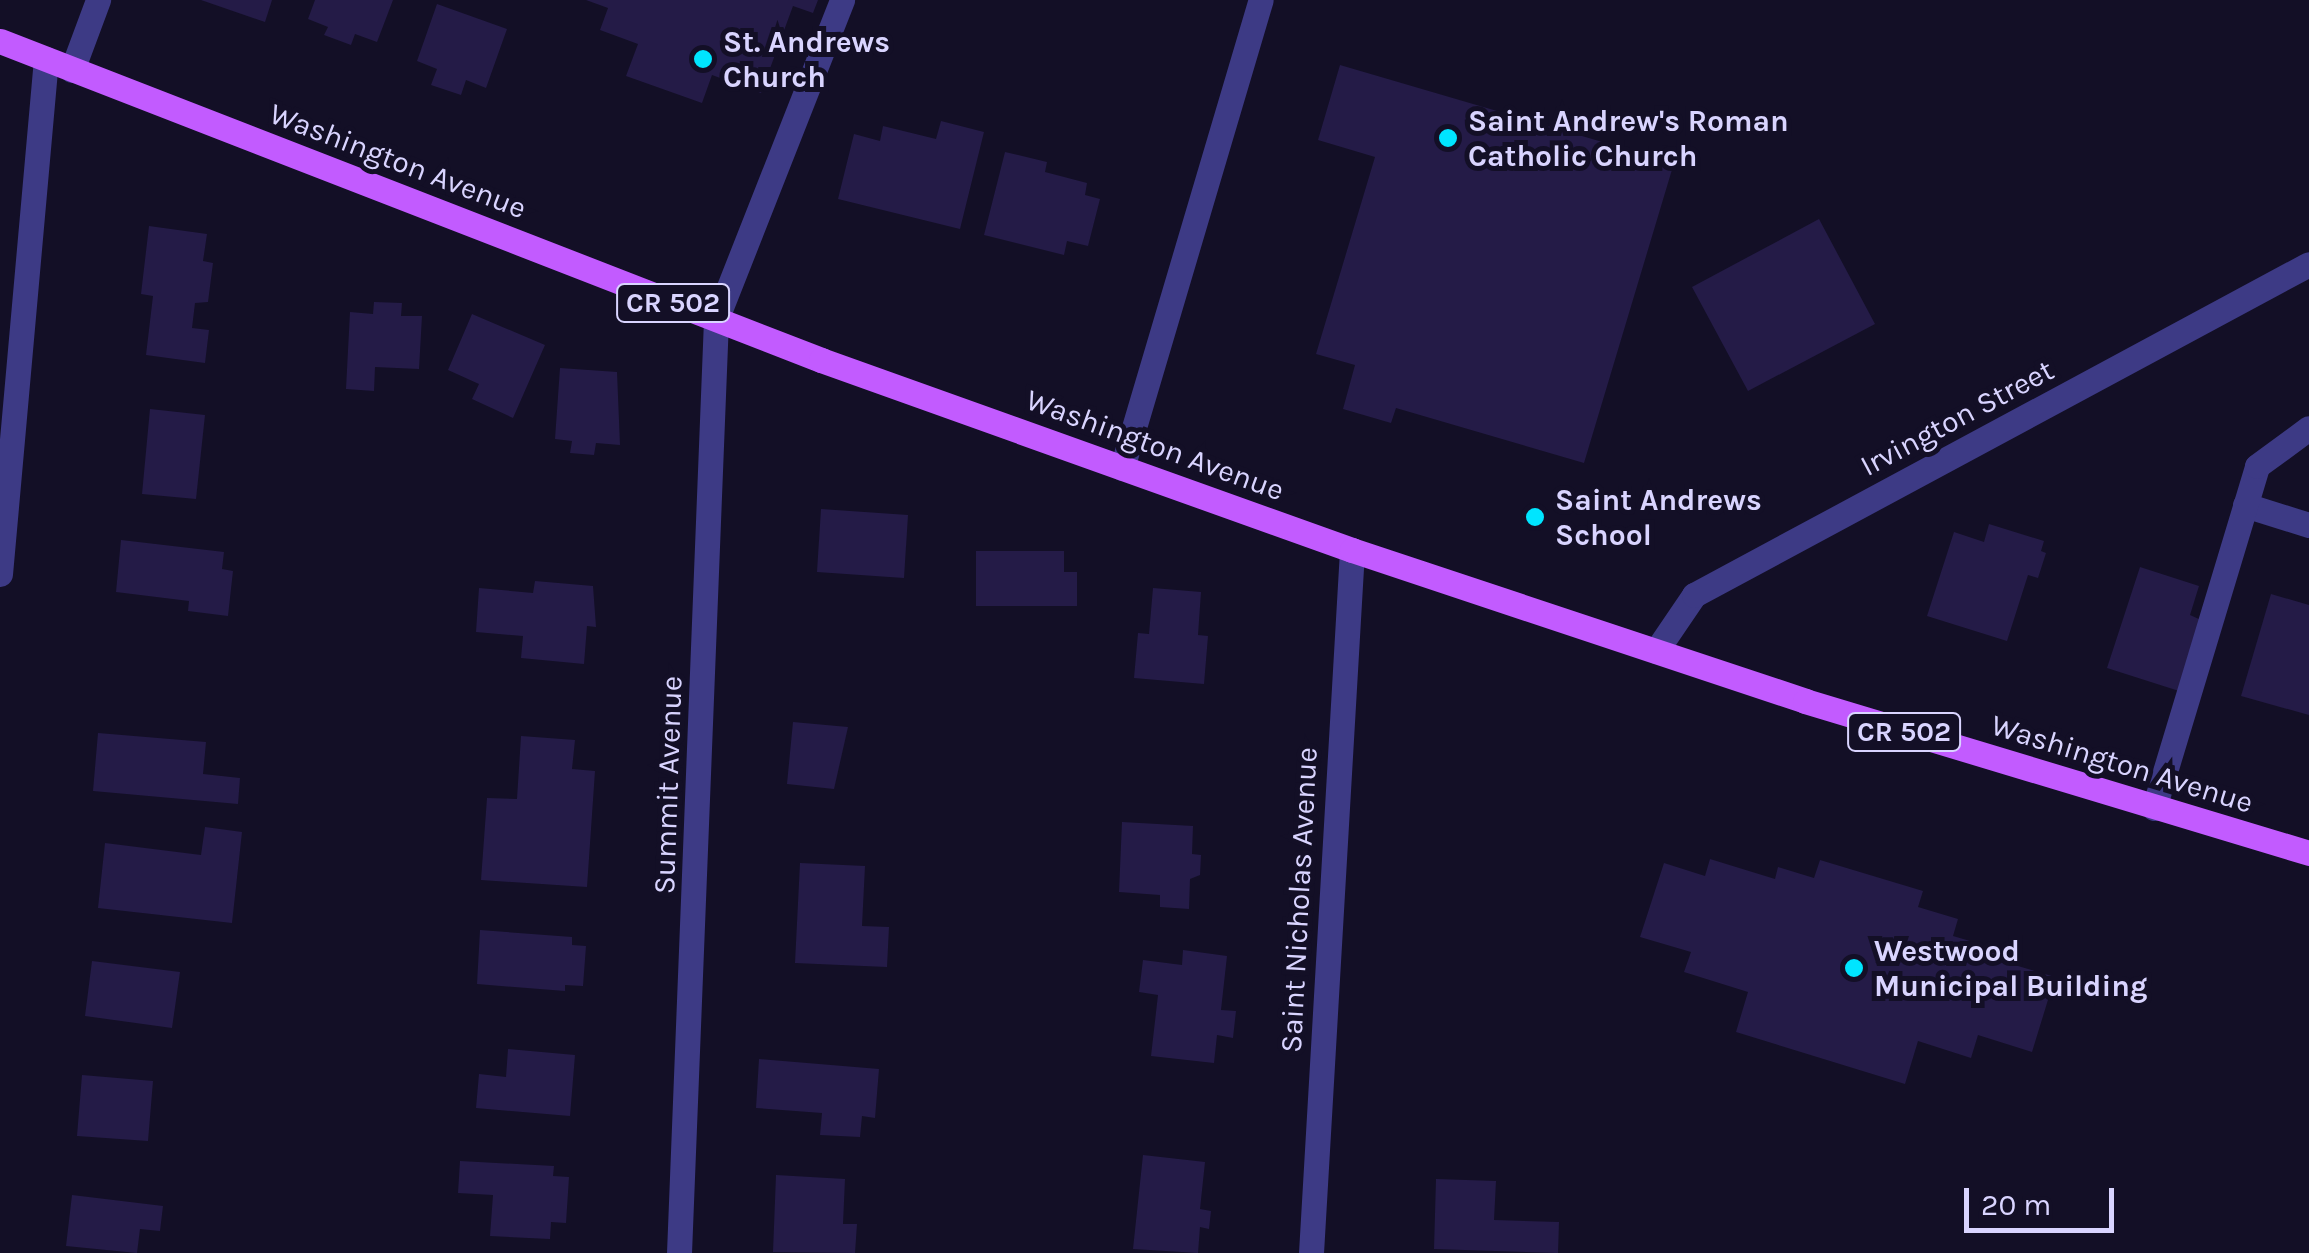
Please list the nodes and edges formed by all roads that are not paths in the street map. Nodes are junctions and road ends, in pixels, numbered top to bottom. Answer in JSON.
{"nodes":[{"id":1,"x":98,"y":0,"type":"edge"},
{"id":2,"x":842,"y":0,"type":"edge"},
{"id":3,"x":1261,"y":0,"type":"edge"},
{"id":4,"x":0,"y":41,"type":"edge"},
{"id":5,"x":46,"y":59,"type":"junction"},
{"id":6,"x":72,"y":70,"type":"junction"},
{"id":7,"x":2309,"y":264,"type":"edge"},
{"id":8,"x":716,"y":320,"type":"junction"},
{"id":9,"x":2309,"y":428,"type":"edge"},
{"id":10,"x":1122,"y":468,"type":"junction"},
{"id":11,"x":2244,"y":505,"type":"junction"},
{"id":12,"x":2309,"y":525,"type":"edge"},
{"id":13,"x":1352,"y":550,"type":"junction"},
{"id":14,"x":0,"y":574,"type":"edge"},
{"id":15,"x":1656,"y":651,"type":"junction"},
{"id":16,"x":2154,"y":808,"type":"junction"},
{"id":17,"x":2309,"y":853,"type":"edge"},
{"id":18,"x":678,"y":1253,"type":"edge"},
{"id":19,"x":1311,"y":1253,"type":"edge"}],
"edges":[{"from":1,"to":6,"type":"street"},
{"from":2,"to":8,"type":"street","name":"Summit Avenue"},
{"from":3,"to":10,"type":"street"},
{"from":4,"to":5,"type":"main road","name":"Washington Avenue","number":"CR 502"},
{"from":5,"to":6,"type":"main road","name":"Washington Avenue","number":"CR 502"},
{"from":5,"to":14,"type":"street"},
{"from":6,"to":8,"type":"main road","name":"Washington Avenue","number":"CR 502"},
{"from":7,"to":15,"type":"street","name":"Irvington Street"},
{"from":8,"to":10,"type":"main road","name":"Washington Avenue","number":"CR 502"},
{"from":8,"to":18,"type":"street","name":"Summit Avenue"},
{"from":9,"to":11,"type":"street"},
{"from":10,"to":13,"type":"main road","name":"Washington Avenue","number":"CR 502"},
{"from":11,"to":12,"type":"street"},
{"from":11,"to":16,"type":"street"},
{"from":13,"to":15,"type":"main road","name":"Washington Avenue","number":"CR 502"},
{"from":13,"to":19,"type":"street","name":"Saint Nicholas Avenue"},
{"from":15,"to":16,"type":"main road","name":"Washington Avenue","number":"CR 502"},
{"from":16,"to":17,"type":"main road","name":"Washington Avenue","number":"CR 502"}]}
